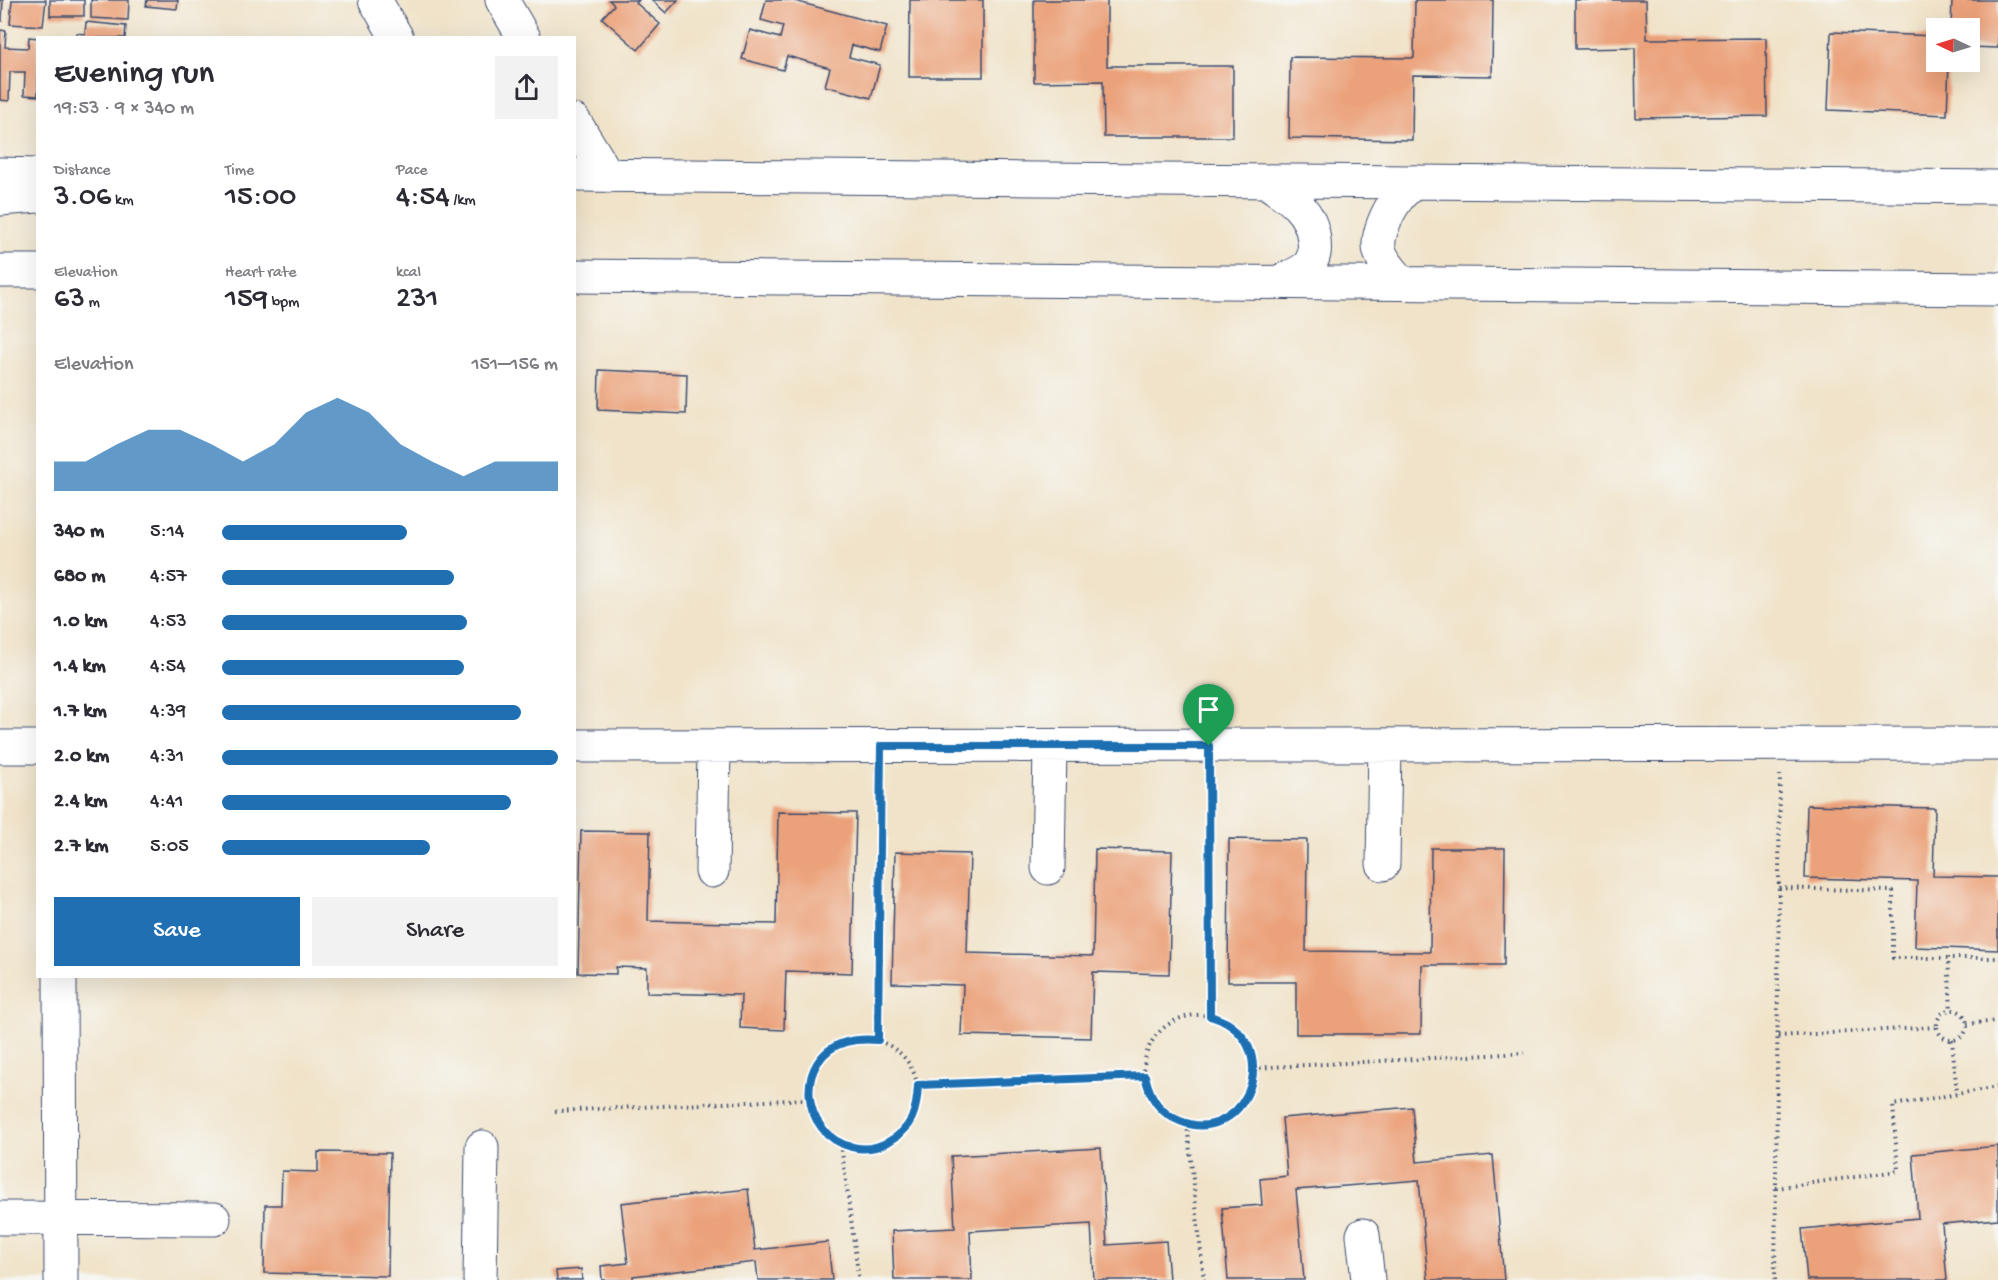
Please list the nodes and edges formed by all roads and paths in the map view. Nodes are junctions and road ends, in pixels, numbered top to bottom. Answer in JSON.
{"nodes":[{"id":1,"x":375,"y":0,"type":"edge"},
{"id":2,"x":396,"y":36,"type":"edge"},
{"id":3,"x":576,"y":124,"type":"edge"},
{"id":4,"x":0,"y":174,"type":"edge"},
{"id":5,"x":36,"y":175,"type":"edge"},
{"id":6,"x":576,"y":175,"type":"edge"},
{"id":7,"x":608,"y":176,"type":"junction"},
{"id":8,"x":1265,"y":181,"type":"junction"},
{"id":9,"x":1414,"y":182,"type":"junction"},
{"id":10,"x":1998,"y":187,"type":"edge"},
{"id":11,"x":36,"y":196,"type":"edge"},
{"id":12,"x":0,"y":199,"type":"edge"},
{"id":13,"x":576,"y":276,"type":"edge"},
{"id":14,"x":1279,"y":282,"type":"junction"},
{"id":15,"x":1402,"y":283,"type":"junction"},
{"id":16,"x":1998,"y":289,"type":"edge"},
{"id":17,"x":1780,"y":744,"type":"junction"},
{"id":18,"x":1998,"y":744,"type":"edge"},
{"id":19,"x":1385,"y":745,"type":"junction"},
{"id":20,"x":576,"y":746,"type":"edge"},
{"id":21,"x":714,"y":746,"type":"junction"},
{"id":22,"x":881,"y":746,"type":"junction"},
{"id":23,"x":1050,"y":746,"type":"junction"},
{"id":24,"x":1209,"y":746,"type":"junction"},
{"id":25,"x":0,"y":747,"type":"edge"},
{"id":26,"x":36,"y":747,"type":"edge"},
{"id":27,"x":1383,"y":864,"type":"dead end"},
{"id":28,"x":1048,"y":868,"type":"dead end"},
{"id":29,"x":712,"y":871,"type":"dead end"},
{"id":30,"x":1779,"y":888,"type":"junction"},
{"id":31,"x":1948,"y":957,"type":"junction"},
{"id":32,"x":1998,"y":958,"type":"edge"},
{"id":33,"x":60,"y":978,"type":"edge"},
{"id":34,"x":1951,"y":1010,"type":"junction"},
{"id":35,"x":1210,"y":1016,"type":"junction"},
{"id":36,"x":1998,"y":1021,"type":"edge"},
{"id":37,"x":1967,"y":1024,"type":"junction"},
{"id":38,"x":1937,"y":1027,"type":"junction"},
{"id":39,"x":1778,"y":1036,"type":"junction"},
{"id":40,"x":878,"y":1040,"type":"junction"},
{"id":41,"x":1952,"y":1040,"type":"junction"},
{"id":42,"x":1524,"y":1053,"type":"dead end"},
{"id":43,"x":1254,"y":1068,"type":"junction"},
{"id":44,"x":1145,"y":1076,"type":"junction"},
{"id":45,"x":918,"y":1085,"type":"junction"},
{"id":46,"x":1998,"y":1087,"type":"edge"},
{"id":47,"x":1957,"y":1094,"type":"junction"},
{"id":48,"x":809,"y":1099,"type":"junction"},
{"id":49,"x":555,"y":1111,"type":"dead end"},
{"id":50,"x":1186,"y":1124,"type":"junction"},
{"id":51,"x":841,"y":1144,"type":"junction"},
{"id":52,"x":482,"y":1147,"type":"dead end"},
{"id":53,"x":1776,"y":1188,"type":"junction"},
{"id":54,"x":0,"y":1218,"type":"edge"},
{"id":55,"x":61,"y":1218,"type":"junction"},
{"id":56,"x":214,"y":1220,"type":"dead end"},
{"id":57,"x":1363,"y":1235,"type":"dead end"},
{"id":58,"x":61,"y":1280,"type":"edge"},
{"id":59,"x":480,"y":1280,"type":"edge"},
{"id":60,"x":859,"y":1280,"type":"edge"},
{"id":61,"x":1204,"y":1280,"type":"edge"},
{"id":62,"x":1368,"y":1280,"type":"edge"},
{"id":63,"x":1775,"y":1280,"type":"edge"}],
"edges":[{"from":1,"to":2,"type":"street"},
{"from":3,"to":7,"type":"street"},
{"from":4,"to":5,"type":"street"},
{"from":6,"to":7,"type":"street"},
{"from":7,"to":8,"type":"street"},
{"from":8,"to":9,"type":"street"},
{"from":8,"to":14,"type":"street"},
{"from":9,"to":10,"type":"street"},
{"from":9,"to":15,"type":"street"},
{"from":11,"to":12,"type":"street"},
{"from":13,"to":14,"type":"street"},
{"from":14,"to":15,"type":"street"},
{"from":15,"to":16,"type":"street"},
{"from":17,"to":18,"type":"street"},
{"from":17,"to":19,"type":"street"},
{"from":17,"to":30,"type":"path"},
{"from":19,"to":24,"type":"street"},
{"from":19,"to":27,"type":"street"},
{"from":20,"to":21,"type":"street"},
{"from":21,"to":22,"type":"street"},
{"from":21,"to":29,"type":"street"},
{"from":22,"to":23,"type":"street"},
{"from":22,"to":40,"type":"path"},
{"from":23,"to":24,"type":"street"},
{"from":23,"to":28,"type":"street"},
{"from":24,"to":35,"type":"path"},
{"from":25,"to":26,"type":"street"},
{"from":30,"to":31,"type":"path"},
{"from":30,"to":39,"type":"path"},
{"from":31,"to":32,"type":"path"},
{"from":31,"to":34,"type":"path"},
{"from":33,"to":55,"type":"street"},
{"from":34,"to":37,"type":"path"},
{"from":34,"to":38,"type":"path"},
{"from":35,"to":43,"type":"path"},
{"from":35,"to":44,"type":"path"},
{"from":36,"to":37,"type":"path"},
{"from":37,"to":41,"type":"path"},
{"from":38,"to":39,"type":"path"},
{"from":38,"to":41,"type":"path"},
{"from":39,"to":53,"type":"path"},
{"from":40,"to":45,"type":"path"},
{"from":40,"to":48,"type":"path"},
{"from":41,"to":47,"type":"path"},
{"from":42,"to":43,"type":"path"},
{"from":43,"to":50,"type":"path"},
{"from":44,"to":45,"type":"path"},
{"from":44,"to":50,"type":"path"},
{"from":45,"to":51,"type":"path"},
{"from":46,"to":47,"type":"path"},
{"from":47,"to":53,"type":"path"},
{"from":48,"to":49,"type":"path"},
{"from":48,"to":51,"type":"path"},
{"from":50,"to":61,"type":"path"},
{"from":51,"to":60,"type":"path"},
{"from":52,"to":59,"type":"street"},
{"from":53,"to":63,"type":"path"},
{"from":54,"to":55,"type":"street"},
{"from":55,"to":56,"type":"street"},
{"from":55,"to":58,"type":"street"},
{"from":57,"to":62,"type":"street"}]}
